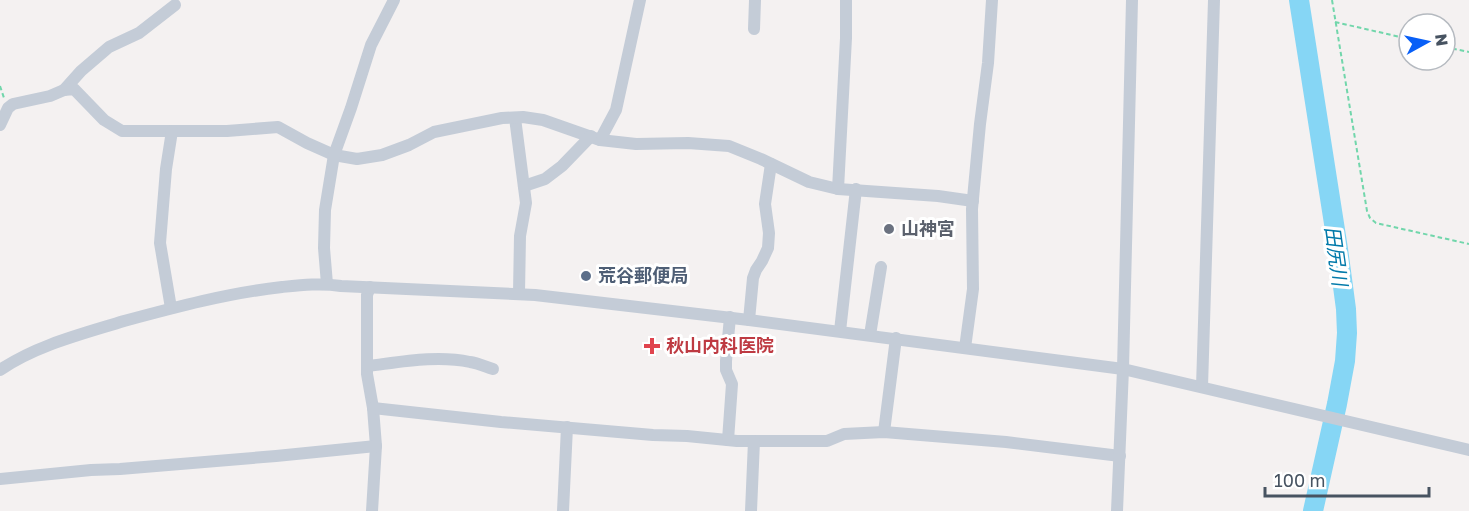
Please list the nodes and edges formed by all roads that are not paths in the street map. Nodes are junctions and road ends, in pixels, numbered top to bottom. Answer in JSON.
{"nodes":[{"id":1,"x":394,"y":0,"type":"edge"},
{"id":2,"x":640,"y":0,"type":"edge"},
{"id":3,"x":755,"y":0,"type":"edge"},
{"id":4,"x":846,"y":0,"type":"edge"},
{"id":5,"x":992,"y":0,"type":"edge"},
{"id":6,"x":1132,"y":0,"type":"edge"},
{"id":7,"x":1214,"y":0,"type":"edge"},
{"id":8,"x":175,"y":5,"type":"dead end"},
{"id":9,"x":754,"y":28,"type":"dead end"},
{"id":10,"x":64,"y":90,"type":"junction"},
{"id":11,"x":515,"y":118,"type":"junction"},
{"id":12,"x":0,"y":125,"type":"edge"},
{"id":13,"x":172,"y":131,"type":"junction"},
{"id":14,"x":595,"y":138,"type":"junction"},
{"id":15,"x":334,"y":155,"type":"junction"},
{"id":16,"x":771,"y":164,"type":"junction"},
{"id":17,"x":524,"y":186,"type":"junction"},
{"id":18,"x":838,"y":189,"type":"junction"},
{"id":19,"x":856,"y":189,"type":"junction"},
{"id":20,"x":973,"y":201,"type":"junction"},
{"id":21,"x":881,"y":267,"type":"dead end"},
{"id":22,"x":327,"y":284,"type":"junction"},
{"id":23,"x":370,"y":287,"type":"junction"},
{"id":24,"x":519,"y":293,"type":"junction"},
{"id":25,"x":171,"y":308,"type":"junction"},
{"id":26,"x":730,"y":317,"type":"junction"},
{"id":27,"x":749,"y":320,"type":"junction"},
{"id":28,"x":840,"y":331,"type":"junction"},
{"id":29,"x":870,"y":335,"type":"junction"},
{"id":30,"x":896,"y":338,"type":"junction"},
{"id":31,"x":964,"y":348,"type":"junction"},
{"id":32,"x":368,"y":366,"type":"junction"},
{"id":33,"x":0,"y":369,"type":"edge"},
{"id":34,"x":493,"y":369,"type":"dead end"},
{"id":35,"x":1123,"y":369,"type":"junction"},
{"id":36,"x":1202,"y":387,"type":"junction"},
{"id":37,"x":373,"y":408,"type":"junction"},
{"id":38,"x":567,"y":428,"type":"junction"},
{"id":39,"x":884,"y":432,"type":"junction"},
{"id":40,"x":728,"y":440,"type":"junction"},
{"id":41,"x":754,"y":441,"type":"junction"},
{"id":42,"x":376,"y":446,"type":"junction"},
{"id":43,"x":1469,"y":450,"type":"edge"},
{"id":44,"x":1120,"y":456,"type":"junction"},
{"id":45,"x":0,"y":479,"type":"edge"},
{"id":46,"x":372,"y":511,"type":"edge"},
{"id":47,"x":563,"y":511,"type":"edge"},
{"id":48,"x":751,"y":511,"type":"edge"},
{"id":49,"x":1118,"y":511,"type":"edge"}],
"edges":[{"from":1,"to":15,"type":"street"},
{"from":2,"to":14,"type":"street"},
{"from":3,"to":9,"type":"street"},
{"from":4,"to":18,"type":"street"},
{"from":5,"to":20,"type":"street"},
{"from":6,"to":35,"type":"street"},
{"from":7,"to":36,"type":"street"},
{"from":8,"to":10,"type":"street"},
{"from":10,"to":12,"type":"street"},
{"from":10,"to":13,"type":"street"},
{"from":11,"to":14,"type":"street"},
{"from":11,"to":15,"type":"street"},
{"from":11,"to":17,"type":"street"},
{"from":13,"to":15,"type":"street"},
{"from":13,"to":25,"type":"street"},
{"from":14,"to":16,"type":"street"},
{"from":14,"to":17,"type":"street"},
{"from":15,"to":22,"type":"street"},
{"from":16,"to":18,"type":"street"},
{"from":16,"to":27,"type":"street"},
{"from":17,"to":24,"type":"street"},
{"from":18,"to":19,"type":"street"},
{"from":19,"to":20,"type":"street"},
{"from":19,"to":28,"type":"street"},
{"from":20,"to":31,"type":"street"},
{"from":21,"to":29,"type":"street"},
{"from":22,"to":23,"type":"street"},
{"from":22,"to":25,"type":"street"},
{"from":23,"to":24,"type":"street"},
{"from":23,"to":32,"type":"street"},
{"from":24,"to":26,"type":"street"},
{"from":25,"to":33,"type":"street"},
{"from":26,"to":27,"type":"street"},
{"from":26,"to":40,"type":"street"},
{"from":27,"to":28,"type":"street"},
{"from":28,"to":29,"type":"street"},
{"from":29,"to":30,"type":"street"},
{"from":30,"to":31,"type":"street"},
{"from":30,"to":39,"type":"street"},
{"from":31,"to":35,"type":"street"},
{"from":32,"to":34,"type":"street"},
{"from":32,"to":37,"type":"street"},
{"from":35,"to":36,"type":"street"},
{"from":35,"to":44,"type":"street"},
{"from":36,"to":43,"type":"street"},
{"from":37,"to":38,"type":"street"},
{"from":37,"to":42,"type":"street"},
{"from":38,"to":40,"type":"street"},
{"from":38,"to":47,"type":"street"},
{"from":39,"to":41,"type":"street"},
{"from":39,"to":44,"type":"street"},
{"from":40,"to":41,"type":"street"},
{"from":41,"to":48,"type":"street"},
{"from":42,"to":45,"type":"street"},
{"from":42,"to":46,"type":"street"},
{"from":44,"to":49,"type":"street"}]}
